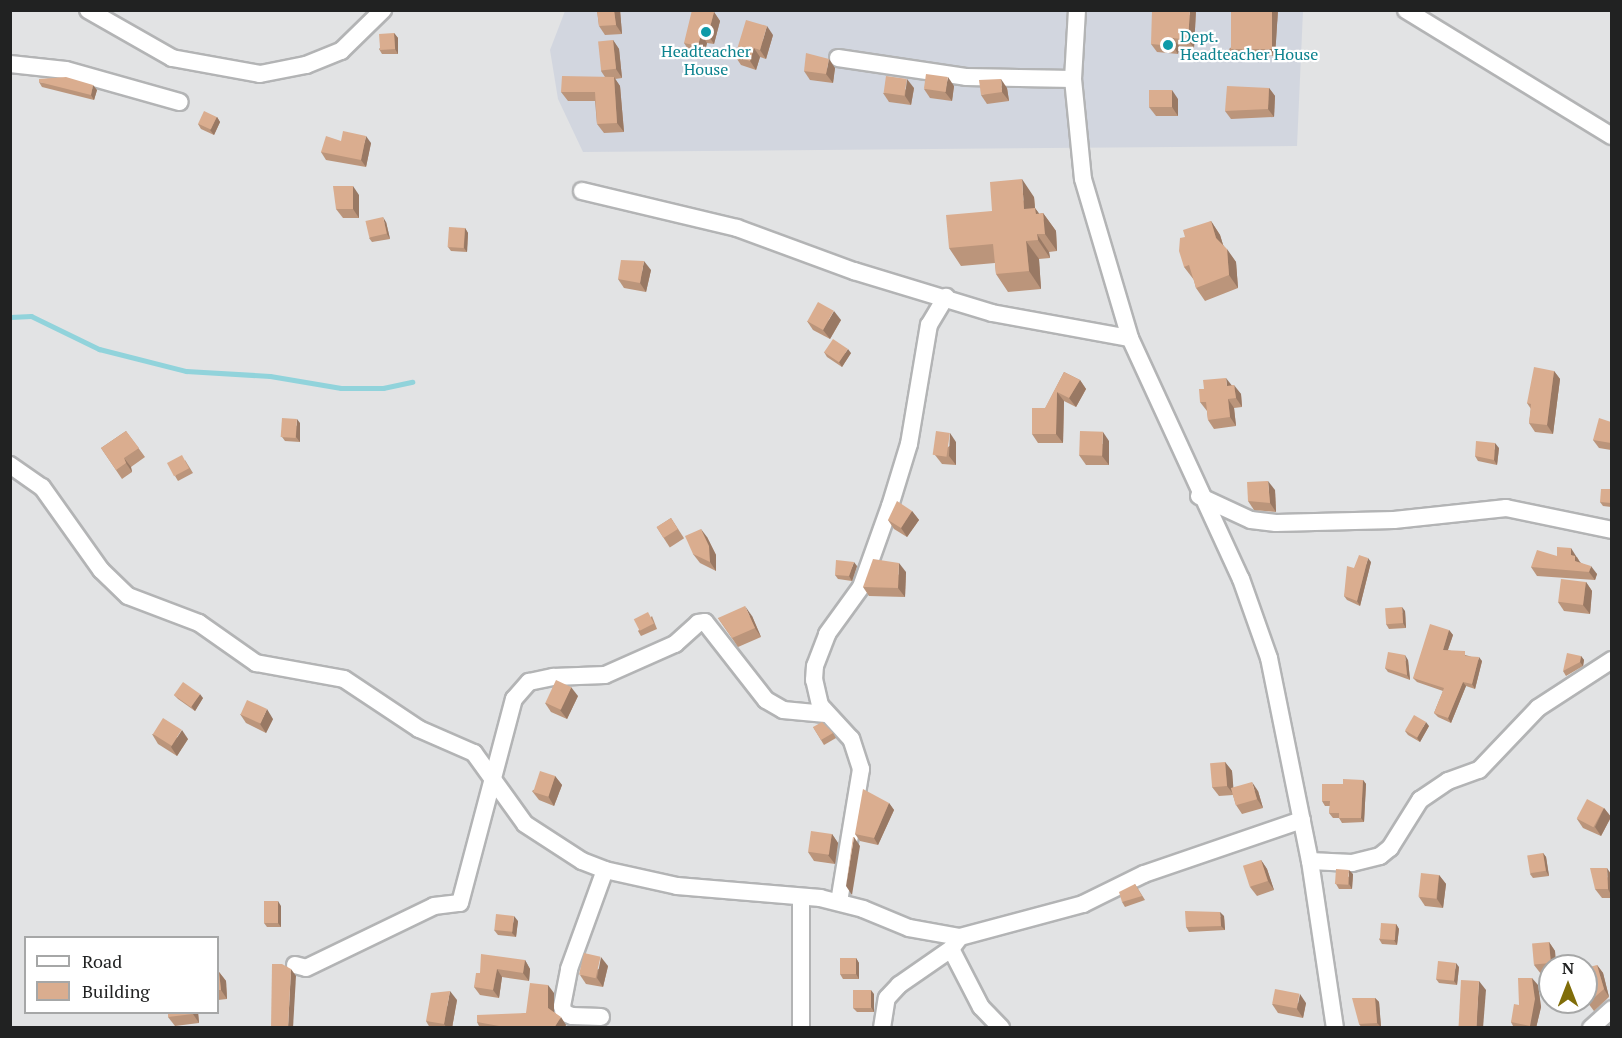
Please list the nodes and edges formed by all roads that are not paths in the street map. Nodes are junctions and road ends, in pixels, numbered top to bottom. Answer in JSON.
{"nodes":[{"id":1,"x":88,"y":10,"type":"edge"},
{"id":2,"x":383,"y":10,"type":"edge"},
{"id":3,"x":1077,"y":10,"type":"edge"},
{"id":4,"x":1406,"y":10,"type":"edge"},
{"id":5,"x":838,"y":58,"type":"dead end"},
{"id":6,"x":10,"y":64,"type":"edge"},
{"id":7,"x":1073,"y":79,"type":"junction"},
{"id":8,"x":180,"y":102,"type":"dead end"},
{"id":9,"x":1611,"y":136,"type":"edge"},
{"id":10,"x":582,"y":191,"type":"dead end"},
{"id":11,"x":946,"y":297,"type":"junction"},
{"id":12,"x":1130,"y":338,"type":"junction"},
{"id":13,"x":10,"y":465,"type":"edge"},
{"id":14,"x":1200,"y":496,"type":"junction"},
{"id":15,"x":1611,"y":530,"type":"edge"},
{"id":16,"x":1611,"y":660,"type":"edge"},
{"id":17,"x":826,"y":714,"type":"junction"},
{"id":18,"x":492,"y":774,"type":"junction"},
{"id":19,"x":1302,"y":820,"type":"junction"},
{"id":20,"x":1310,"y":861,"type":"junction"},
{"id":21,"x":605,"y":870,"type":"junction"},
{"id":22,"x":801,"y":897,"type":"junction"},
{"id":23,"x":839,"y":902,"type":"junction"},
{"id":24,"x":956,"y":943,"type":"junction"},
{"id":25,"x":295,"y":965,"type":"dead end"},
{"id":26,"x":1611,"y":1009,"type":"edge"},
{"id":27,"x":601,"y":1017,"type":"dead end"},
{"id":28,"x":801,"y":1028,"type":"edge"},
{"id":29,"x":882,"y":1028,"type":"edge"},
{"id":30,"x":1001,"y":1028,"type":"edge"},
{"id":31,"x":1335,"y":1028,"type":"edge"},
{"id":32,"x":1591,"y":1028,"type":"edge"}],
"edges":[{"from":1,"to":2,"type":"street"},
{"from":3,"to":7,"type":"street"},
{"from":4,"to":9,"type":"street"},
{"from":5,"to":7,"type":"street"},
{"from":6,"to":8,"type":"street"},
{"from":7,"to":12,"type":"street"},
{"from":10,"to":11,"type":"street"},
{"from":11,"to":12,"type":"street"},
{"from":11,"to":17,"type":"street"},
{"from":12,"to":14,"type":"street"},
{"from":13,"to":18,"type":"street"},
{"from":14,"to":15,"type":"street"},
{"from":14,"to":19,"type":"street"},
{"from":16,"to":20,"type":"street"},
{"from":17,"to":18,"type":"street"},
{"from":17,"to":23,"type":"street"},
{"from":18,"to":21,"type":"street"},
{"from":18,"to":25,"type":"street"},
{"from":19,"to":20,"type":"street"},
{"from":19,"to":24,"type":"street"},
{"from":20,"to":31,"type":"street"},
{"from":21,"to":22,"type":"street"},
{"from":21,"to":27,"type":"street"},
{"from":22,"to":23,"type":"street"},
{"from":22,"to":28,"type":"street"},
{"from":23,"to":24,"type":"street"},
{"from":24,"to":29,"type":"street"},
{"from":24,"to":30,"type":"street"},
{"from":26,"to":32,"type":"street"}]}
